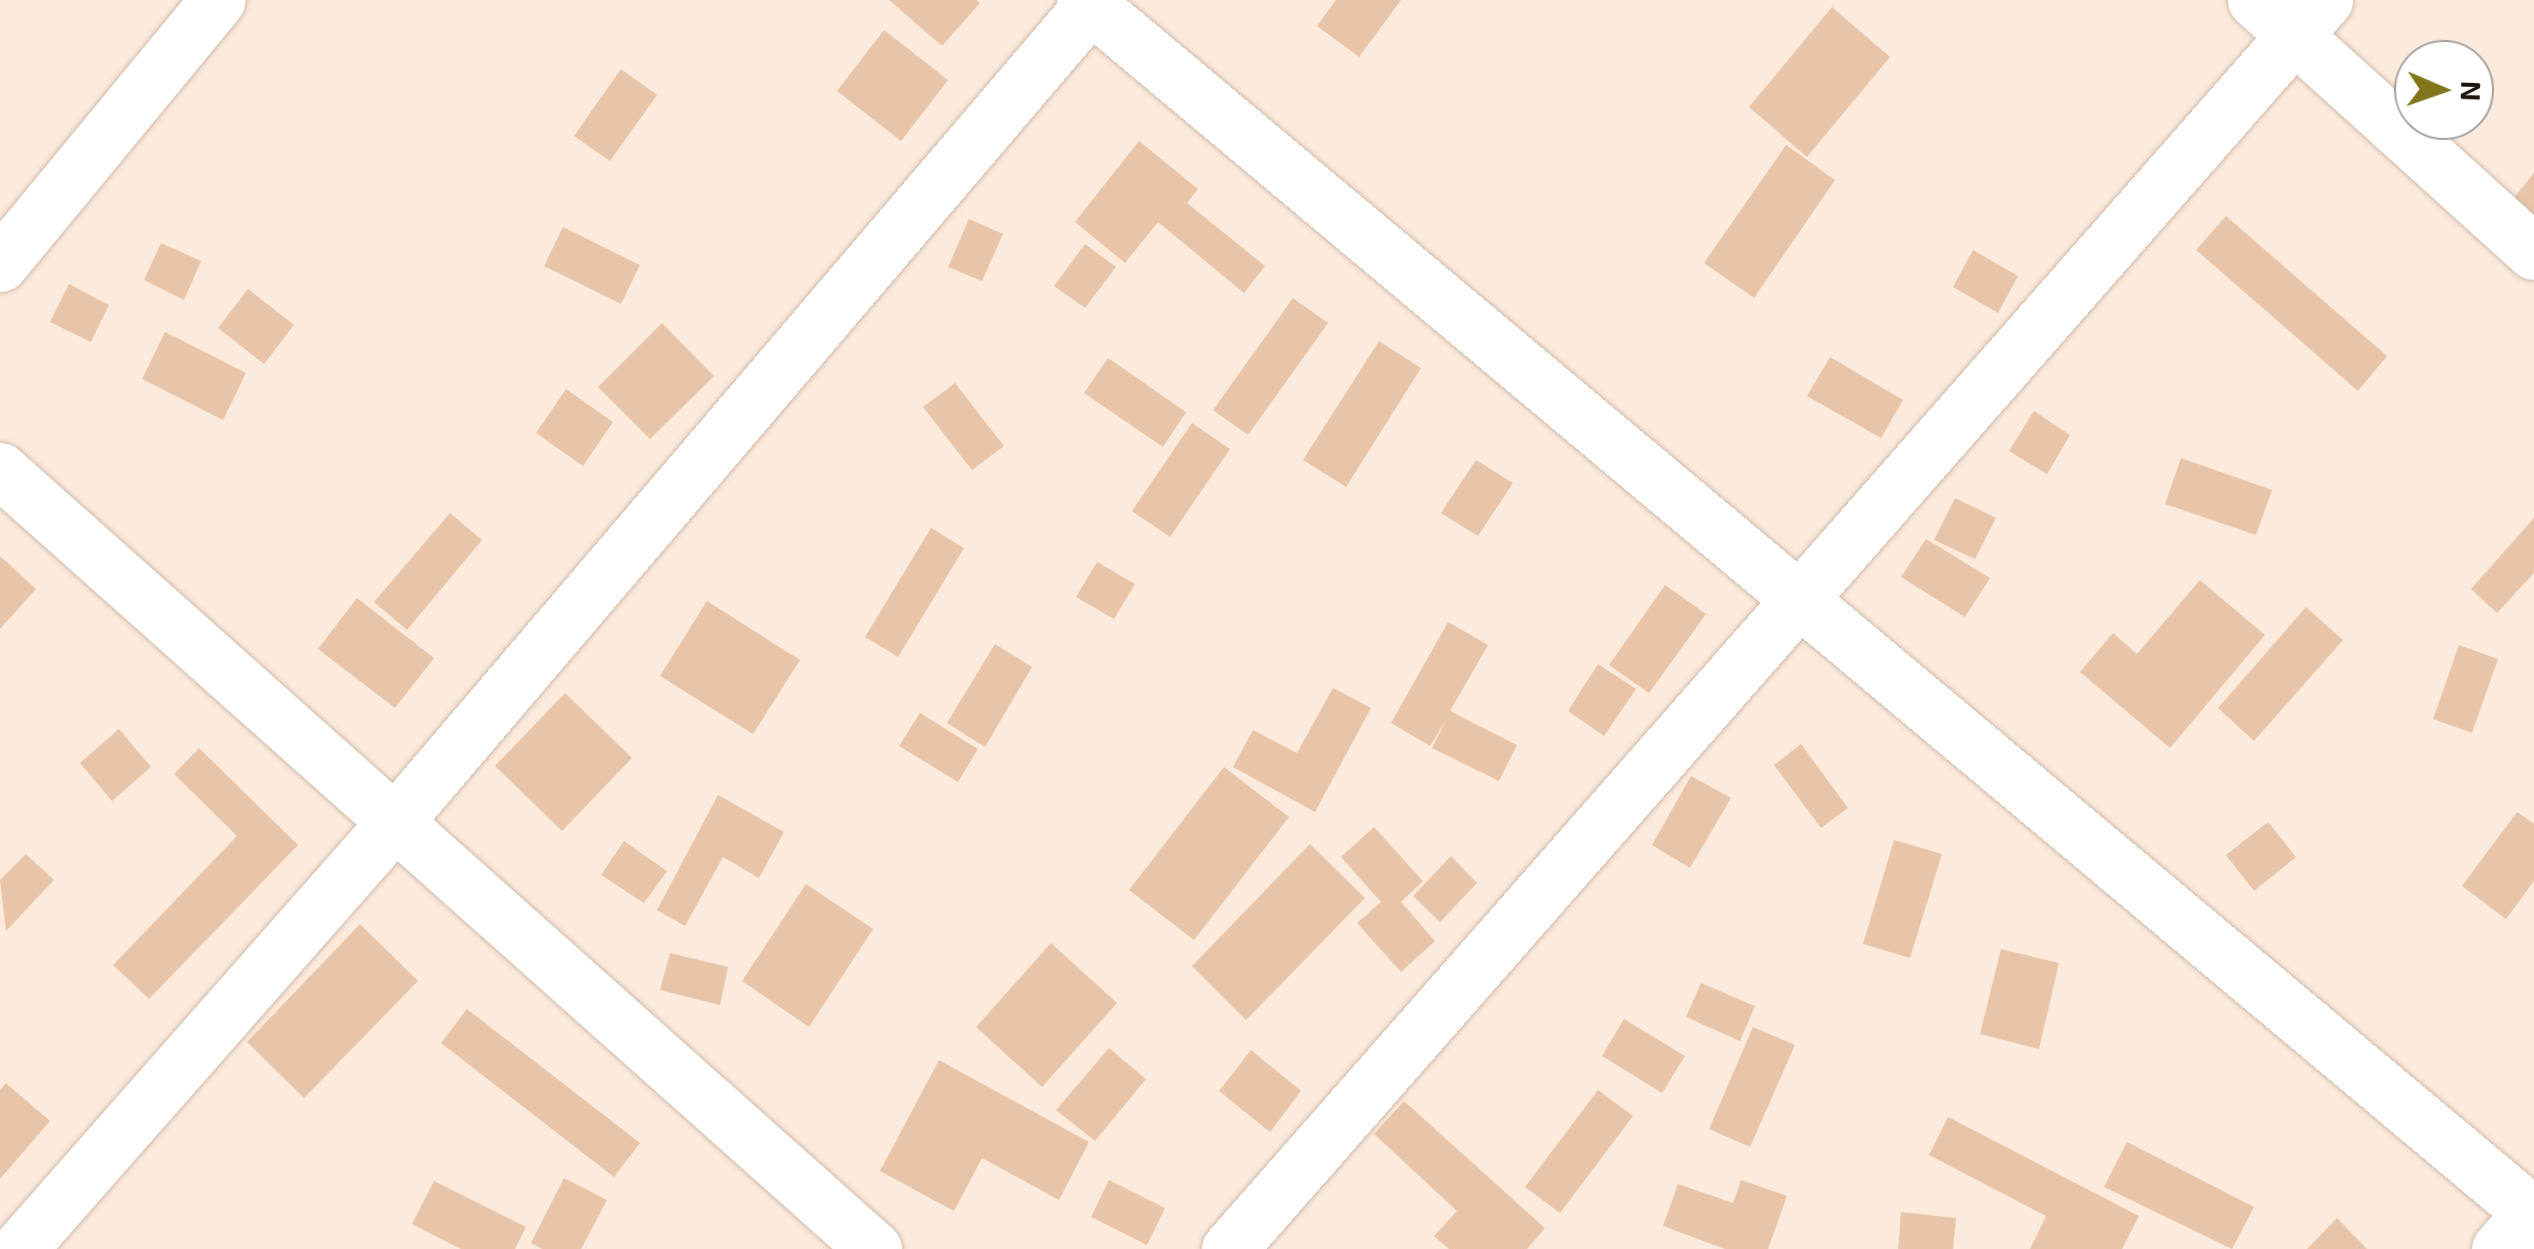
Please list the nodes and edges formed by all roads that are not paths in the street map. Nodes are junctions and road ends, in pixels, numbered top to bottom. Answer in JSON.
{"nodes":[{"id":1,"x":218,"y":0,"type":"edge"},
{"id":2,"x":1090,"y":2,"type":"edge"},
{"id":3,"x":2291,"y":12,"type":"edge"},
{"id":4,"x":2534,"y":252,"type":"edge"},
{"id":5,"x":0,"y":264,"type":"edge"},
{"id":6,"x":0,"y":470,"type":"edge"},
{"id":7,"x":1797,"y":594,"type":"junction"},
{"id":8,"x":392,"y":826,"type":"junction"},
{"id":9,"x":2524,"y":1221,"type":"edge"},
{"id":10,"x":18,"y":1249,"type":"edge"},
{"id":11,"x":874,"y":1249,"type":"edge"},
{"id":12,"x":1228,"y":1249,"type":"edge"}],
"edges":[{"from":1,"to":5,"type":"street"},
{"from":2,"to":7,"type":"street"},
{"from":2,"to":8,"type":"street"},
{"from":3,"to":4,"type":"street"},
{"from":3,"to":7,"type":"street"},
{"from":6,"to":8,"type":"street"},
{"from":7,"to":9,"type":"street"},
{"from":7,"to":12,"type":"street"},
{"from":8,"to":10,"type":"street"},
{"from":8,"to":11,"type":"street"}]}
